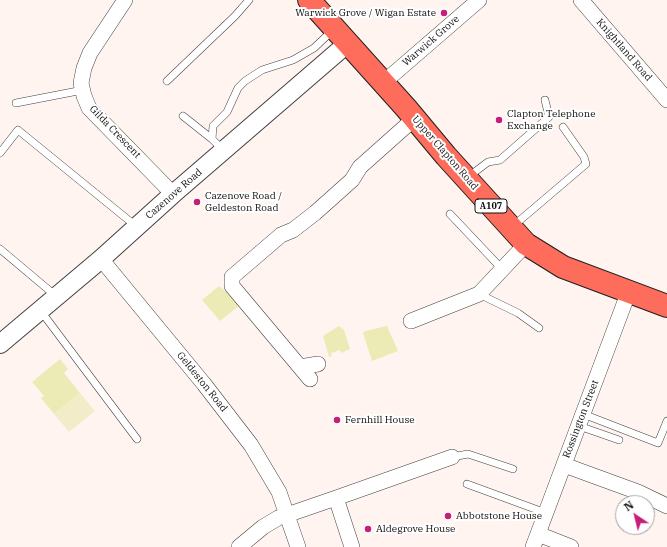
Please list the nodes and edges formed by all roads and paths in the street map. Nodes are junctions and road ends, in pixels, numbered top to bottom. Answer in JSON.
{"nodes":[{"id":1,"x":125,"y":0,"type":"edge"},
{"id":2,"x":249,"y":0,"type":"edge"},
{"id":3,"x":309,"y":0,"type":"edge"},
{"id":4,"x":479,"y":0,"type":"edge"},
{"id":5,"x":586,"y":2,"type":"edge"},
{"id":6,"x":341,"y":36,"type":"junction"},
{"id":7,"x":167,"y":81,"type":"dead end"},
{"id":8,"x":383,"y":83,"type":"junction"},
{"id":9,"x":82,"y":90,"type":"junction"},
{"id":10,"x":545,"y":100,"type":"dead end"},
{"id":11,"x":667,"y":100,"type":"edge"},
{"id":12,"x":16,"y":103,"type":"dead end"},
{"id":13,"x":184,"y":116,"type":"dead end"},
{"id":14,"x":415,"y":118,"type":"junction"},
{"id":15,"x":563,"y":127,"type":"dead end"},
{"id":16,"x":218,"y":145,"type":"junction"},
{"id":17,"x":0,"y":153,"type":"edge"},
{"id":18,"x":466,"y":178,"type":"junction"},
{"id":19,"x":173,"y":194,"type":"junction"},
{"id":20,"x":450,"y":214,"type":"dead end"},
{"id":21,"x":137,"y":227,"type":"junction"},
{"id":22,"x":511,"y":228,"type":"junction"},
{"id":23,"x":526,"y":244,"type":"junction"},
{"id":24,"x":0,"y":249,"type":"edge"},
{"id":25,"x":101,"y":259,"type":"junction"},
{"id":26,"x":502,"y":269,"type":"junction"},
{"id":27,"x":629,"y":291,"type":"junction"},
{"id":28,"x":478,"y":294,"type":"junction"},
{"id":29,"x":56,"y":296,"type":"junction"},
{"id":30,"x":667,"y":306,"type":"edge"},
{"id":31,"x":39,"y":310,"type":"junction"},
{"id":32,"x":412,"y":321,"type":"dead end"},
{"id":33,"x":539,"y":328,"type":"dead end"},
{"id":34,"x":0,"y":344,"type":"edge"},
{"id":35,"x":318,"y":364,"type":"dead end"},
{"id":36,"x":300,"y":367,"type":"junction"},
{"id":37,"x":310,"y":379,"type":"dead end"},
{"id":38,"x":581,"y":420,"type":"junction"},
{"id":39,"x":667,"y":421,"type":"edge"},
{"id":40,"x":137,"y":440,"type":"dead end"},
{"id":41,"x":619,"y":440,"type":"dead end"},
{"id":42,"x":452,"y":457,"type":"joint"},
{"id":43,"x":564,"y":464,"type":"junction"},
{"id":44,"x":513,"y":469,"type":"dead end"},
{"id":45,"x":468,"y":484,"type":"dead end"},
{"id":46,"x":336,"y":498,"type":"junction"},
{"id":47,"x":667,"y":506,"type":"edge"},
{"id":48,"x":546,"y":513,"type":"junction"},
{"id":49,"x":288,"y":514,"type":"junction"},
{"id":50,"x":535,"y":541,"type":"edge"},
{"id":51,"x":239,"y":547,"type":"edge"},
{"id":52,"x":298,"y":547,"type":"edge"},
{"id":53,"x":352,"y":547,"type":"edge"},
{"id":54,"x":571,"y":547,"type":"edge"}],
"edges":[{"from":1,"to":9,"type":"street","name":"Gilda Crescent"},
{"from":2,"to":7,"type":"lane"},
{"from":3,"to":6,"type":"highway","name":"Upper Clapton Road","number":"A107"},
{"from":4,"to":8,"type":"street","name":"Warwick Grove"},
{"from":5,"to":11,"type":"street","name":"Knightland Road"},
{"from":6,"to":8,"type":"highway","name":"Upper Clapton Road","number":"A107"},
{"from":6,"to":16,"type":"street","name":"Cazenove Road"},
{"from":6,"to":16,"type":"lane"},
{"from":8,"to":14,"type":"highway","name":"Upper Clapton Road","number":"A107"},
{"from":9,"to":12,"type":"lane"},
{"from":9,"to":19,"type":"street","name":"Gilda Crescent"},
{"from":10,"to":18,"type":"lane"},
{"from":13,"to":16,"type":"lane"},
{"from":14,"to":18,"type":"highway","name":"Upper Clapton Road","number":"A107"},
{"from":14,"to":36,"type":"street"},
{"from":15,"to":22,"type":"lane"},
{"from":16,"to":19,"type":"street","name":"Cazenove Road"},
{"from":17,"to":21,"type":"lane"},
{"from":18,"to":22,"type":"highway","name":"Upper Clapton Road","number":"A107"},
{"from":19,"to":21,"type":"street","name":"Cazenove Road"},
{"from":20,"to":26,"type":"lane"},
{"from":21,"to":25,"type":"street","name":"Cazenove Road"},
{"from":22,"to":23,"type":"highway","name":"Upper Clapton Road","number":"A107"},
{"from":23,"to":26,"type":"street"},
{"from":23,"to":27,"type":"highway","name":"Upper Clapton Road","number":"A107"},
{"from":24,"to":29,"type":"lane"},
{"from":25,"to":29,"type":"street","name":"Cazenove Road"},
{"from":25,"to":49,"type":"street","name":"Geldeston Road"},
{"from":26,"to":28,"type":"street"},
{"from":27,"to":30,"type":"highway","name":"Upper Clapton Road","number":"A107"},
{"from":27,"to":38,"type":"street","name":"Rossington Street"},
{"from":28,"to":32,"type":"street"},
{"from":28,"to":33,"type":"lane"},
{"from":29,"to":31,"type":"street","name":"Cazenove Road"},
{"from":31,"to":34,"type":"street","name":"Cazenove Road"},
{"from":31,"to":40,"type":"lane"},
{"from":35,"to":36,"type":"street"},
{"from":36,"to":37,"type":"street"},
{"from":38,"to":39,"type":"lane"},
{"from":38,"to":41,"type":"lane"},
{"from":38,"to":43,"type":"street","name":"Rossington Street"},
{"from":42,"to":44,"type":"lane"},
{"from":42,"to":46,"type":"street"},
{"from":43,"to":47,"type":"street"},
{"from":43,"to":48,"type":"street","name":"Rossington Street"},
{"from":45,"to":48,"type":"lane"},
{"from":46,"to":49,"type":"street"},
{"from":46,"to":53,"type":"street"},
{"from":48,"to":50,"type":"street","name":"Rossington Street"},
{"from":49,"to":51,"type":"street"},
{"from":49,"to":52,"type":"street","name":"Geldeston Road"},
{"from":50,"to":54,"type":"street"}]}
